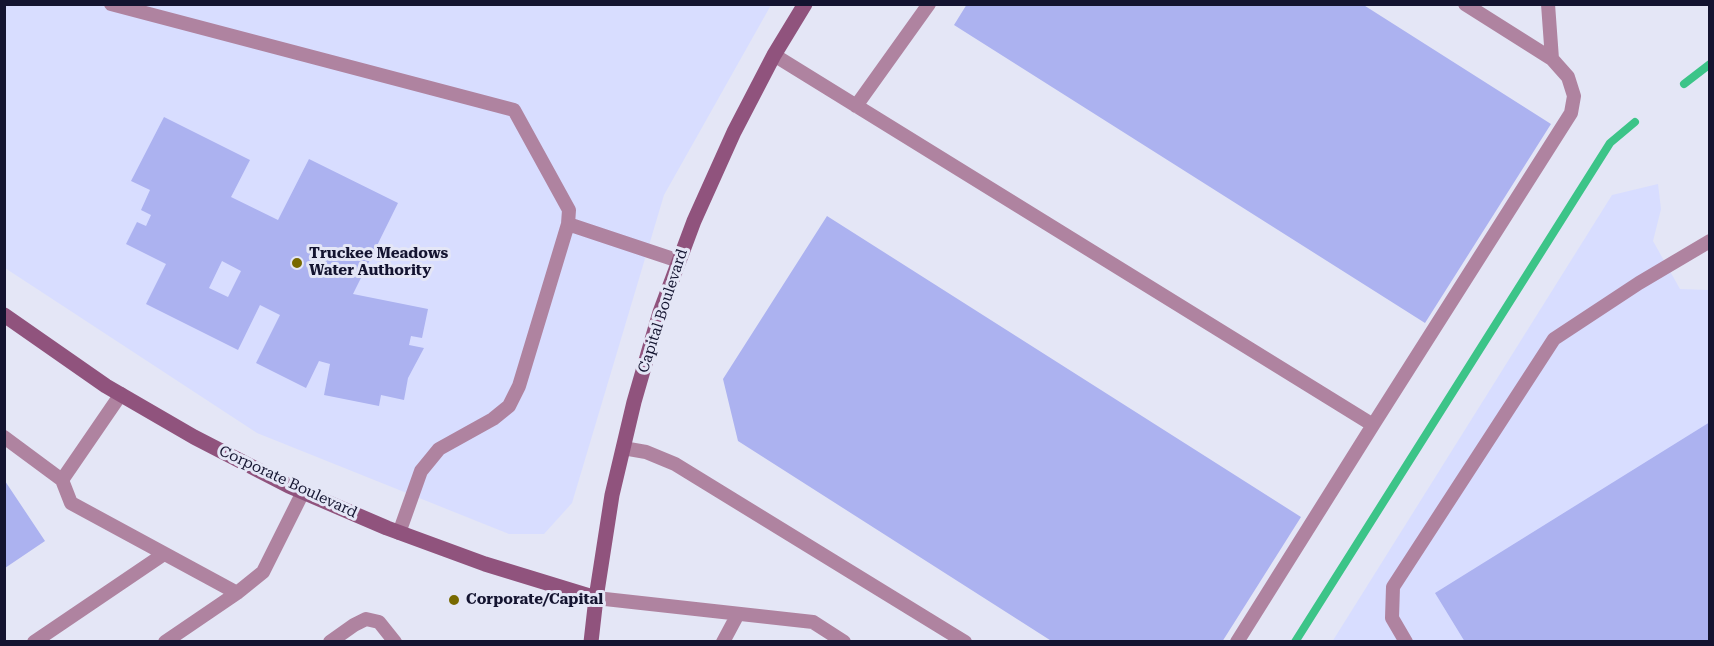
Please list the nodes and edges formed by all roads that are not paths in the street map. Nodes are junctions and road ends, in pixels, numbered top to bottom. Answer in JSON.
{"nodes":[{"id":1,"x":111,"y":4,"type":"edge"},
{"id":2,"x":804,"y":4,"type":"edge"},
{"id":3,"x":929,"y":4,"type":"edge"},
{"id":4,"x":1465,"y":4,"type":"edge"},
{"id":5,"x":1548,"y":4,"type":"edge"},
{"id":6,"x":774,"y":56,"type":"junction"},
{"id":7,"x":1552,"y":59,"type":"junction"},
{"id":8,"x":856,"y":106,"type":"junction"},
{"id":9,"x":568,"y":224,"type":"junction"},
{"id":10,"x":1710,"y":241,"type":"edge"},
{"id":11,"x":679,"y":261,"type":"junction"},
{"id":12,"x":4,"y":315,"type":"edge"},
{"id":13,"x":121,"y":394,"type":"junction"},
{"id":14,"x":1373,"y":425,"type":"junction"},
{"id":15,"x":4,"y":437,"type":"edge"},
{"id":16,"x":623,"y":448,"type":"junction"},
{"id":17,"x":62,"y":480,"type":"junction"},
{"id":18,"x":303,"y":492,"type":"junction"},
{"id":19,"x":399,"y":533,"type":"junction"},
{"id":20,"x":164,"y":554,"type":"junction"},
{"id":21,"x":237,"y":593,"type":"junction"},
{"id":22,"x":596,"y":598,"type":"junction"},
{"id":23,"x":738,"y":614,"type":"junction"},
{"id":24,"x":34,"y":642,"type":"edge"},
{"id":25,"x":165,"y":642,"type":"edge"},
{"id":26,"x":330,"y":642,"type":"edge"},
{"id":27,"x":395,"y":642,"type":"edge"},
{"id":28,"x":591,"y":642,"type":"edge"},
{"id":29,"x":723,"y":642,"type":"edge"},
{"id":30,"x":844,"y":642,"type":"edge"},
{"id":31,"x":965,"y":642,"type":"edge"},
{"id":32,"x":1237,"y":642,"type":"edge"},
{"id":33,"x":1406,"y":642,"type":"edge"}],
"edges":[{"from":1,"to":9,"type":"lane"},
{"from":2,"to":6,"type":"street","name":"Capital Boulevard"},
{"from":3,"to":8,"type":"lane"},
{"from":4,"to":7,"type":"lane"},
{"from":5,"to":7,"type":"lane"},
{"from":6,"to":8,"type":"lane"},
{"from":6,"to":11,"type":"street","name":"Capital Boulevard"},
{"from":7,"to":14,"type":"lane"},
{"from":8,"to":14,"type":"lane"},
{"from":9,"to":11,"type":"lane"},
{"from":9,"to":19,"type":"lane"},
{"from":10,"to":33,"type":"lane"},
{"from":11,"to":16,"type":"street","name":"Capital Boulevard"},
{"from":12,"to":13,"type":"street","name":"Corporate Boulevard"},
{"from":13,"to":17,"type":"lane"},
{"from":13,"to":18,"type":"street","name":"Corporate Boulevard"},
{"from":14,"to":32,"type":"lane"},
{"from":15,"to":17,"type":"lane"},
{"from":16,"to":22,"type":"street","name":"Capital Boulevard"},
{"from":16,"to":31,"type":"lane"},
{"from":17,"to":20,"type":"lane"},
{"from":18,"to":19,"type":"street","name":"Corporate Boulevard"},
{"from":18,"to":21,"type":"lane"},
{"from":19,"to":22,"type":"street","name":"Corporate Boulevard"},
{"from":20,"to":21,"type":"lane"},
{"from":20,"to":24,"type":"lane"},
{"from":21,"to":25,"type":"lane"},
{"from":22,"to":23,"type":"lane"},
{"from":22,"to":28,"type":"street","name":"Capital Boulevard"},
{"from":23,"to":29,"type":"lane"},
{"from":23,"to":30,"type":"lane"},
{"from":26,"to":27,"type":"lane"}]}
